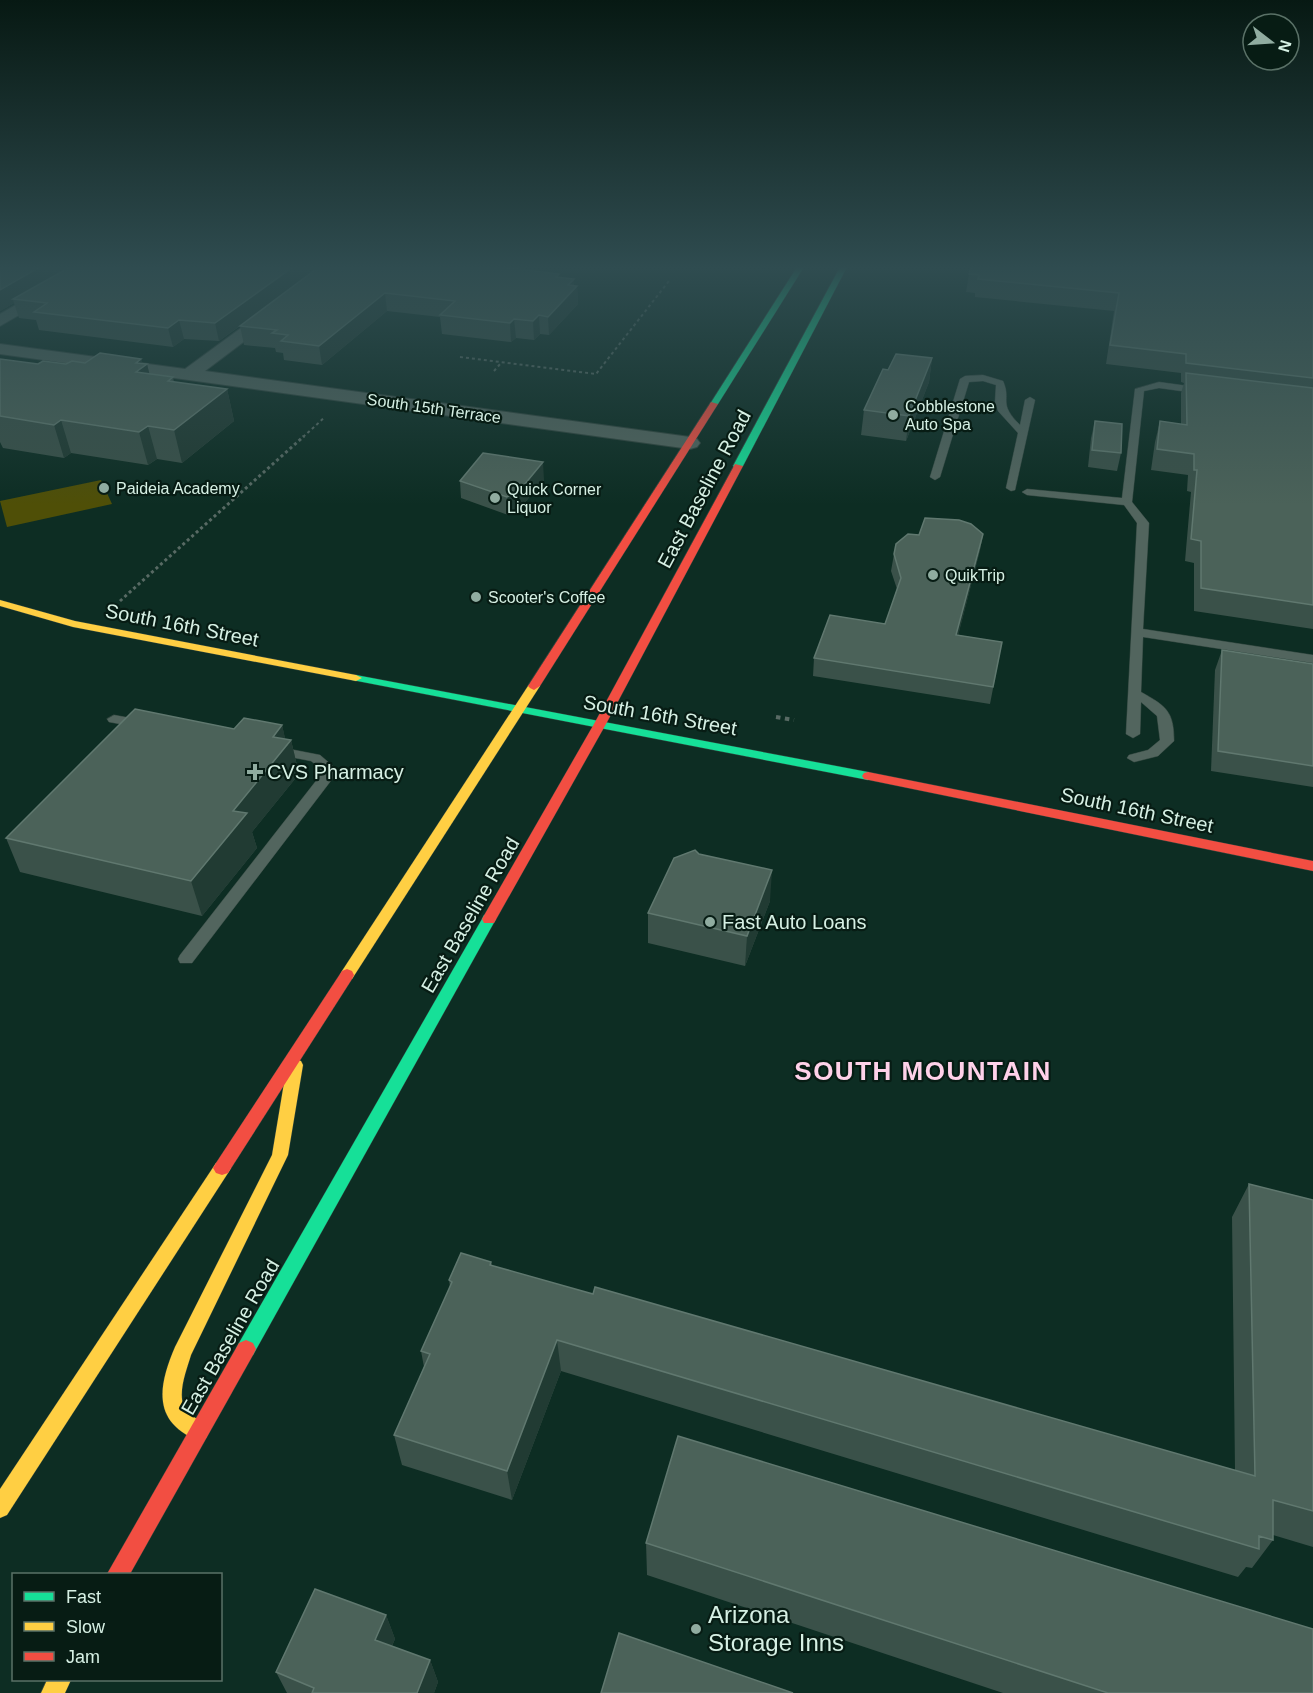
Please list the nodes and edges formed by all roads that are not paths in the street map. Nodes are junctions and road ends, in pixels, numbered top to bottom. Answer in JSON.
{"nodes":[{"id":1,"x":227,"y":346,"type":"edge"},
{"id":2,"x":753,"y":346,"type":"edge"},
{"id":3,"x":799,"y":346,"type":"edge"},
{"id":4,"x":0,"y":350,"type":"edge"},
{"id":5,"x":188,"y":375,"type":"junction"},
{"id":6,"x":1218,"y":392,"type":"edge"},
{"id":7,"x":1030,"y":400,"type":"dead end"},
{"id":8,"x":1023,"y":433,"type":"junction"},
{"id":9,"x":695,"y":443,"type":"junction"},
{"id":10,"x":935,"y":477,"type":"dead end"},
{"id":11,"x":1011,"y":488,"type":"dead end"},
{"id":12,"x":1027,"y":492,"type":"dead end"},
{"id":13,"x":1127,"y":502,"type":"junction"},
{"id":14,"x":0,"y":603,"type":"edge"},
{"id":15,"x":1137,"y":632,"type":"junction"},
{"id":16,"x":1313,"y":659,"type":"edge"},
{"id":17,"x":1134,"y":693,"type":"junction"},
{"id":18,"x":519,"y":709,"type":"junction"},
{"id":19,"x":114,"y":719,"type":"dead end"},
{"id":20,"x":600,"y":724,"type":"junction"},
{"id":21,"x":159,"y":728,"type":"edge"},
{"id":22,"x":1133,"y":734,"type":"dead end"},
{"id":23,"x":259,"y":747,"type":"edge"},
{"id":24,"x":1134,"y":758,"type":"dead end"},
{"id":25,"x":1313,"y":866,"type":"edge"},
{"id":26,"x":186,"y":959,"type":"dead end"},
{"id":27,"x":298,"y":1051,"type":"junction"},
{"id":28,"x":199,"y":1431,"type":"junction"},
{"id":29,"x":0,"y":1508,"type":"edge"},
{"id":30,"x":119,"y":1573,"type":"edge"}],
"edges":[{"from":1,"to":5,"type":"street"},
{"from":2,"to":9,"type":"main road","name":"East Baseline Road"},
{"from":3,"to":20,"type":"main road","name":"East Baseline Road"},
{"from":4,"to":5,"type":"street","name":"South 15th Terrace"},
{"from":5,"to":9,"type":"street","name":"South 15th Terrace"},
{"from":6,"to":13,"type":"lane"},
{"from":7,"to":8,"type":"lane"},
{"from":8,"to":10,"type":"lane"},
{"from":8,"to":11,"type":"lane"},
{"from":9,"to":18,"type":"main road","name":"East Baseline Road"},
{"from":12,"to":13,"type":"lane"},
{"from":13,"to":15,"type":"lane"},
{"from":14,"to":18,"type":"main road","name":"South 16th Street"},
{"from":15,"to":16,"type":"lane"},
{"from":15,"to":17,"type":"lane"},
{"from":17,"to":22,"type":"lane"},
{"from":17,"to":24,"type":"lane"},
{"from":18,"to":20,"type":"main road","name":"South 16th Street"},
{"from":18,"to":27,"type":"main road","name":"East Baseline Road"},
{"from":19,"to":21,"type":"lane"},
{"from":20,"to":25,"type":"main road","name":"South 16th Street"},
{"from":20,"to":28,"type":"main road","name":"East Baseline Road"},
{"from":23,"to":26,"type":"lane"},
{"from":27,"to":28,"type":"main road"},
{"from":27,"to":29,"type":"main road","name":"East Baseline Road"},
{"from":28,"to":30,"type":"main road","name":"East Baseline Road"}]}
